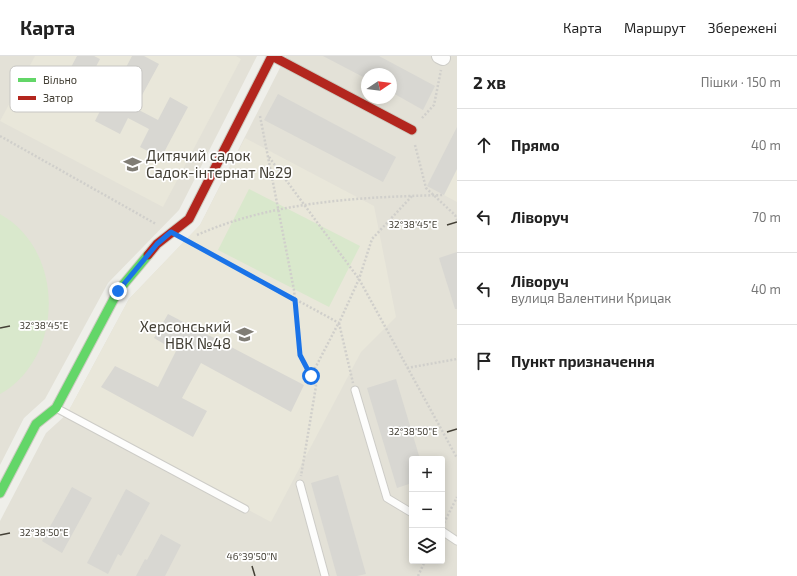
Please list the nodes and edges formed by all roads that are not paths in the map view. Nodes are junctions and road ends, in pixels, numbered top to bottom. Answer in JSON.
{"nodes":[{"id":1,"x":272,"y":56,"type":"edge"},
{"id":2,"x":412,"y":130,"type":"road end"},
{"id":3,"x":355,"y":390,"type":"road end"},
{"id":4,"x":56,"y":408,"type":"junction"},
{"id":5,"x":300,"y":484,"type":"road end"},
{"id":6,"x":0,"y":493,"type":"edge"},
{"id":7,"x":245,"y":508,"type":"dead end"},
{"id":8,"x":409,"y":511,"type":"edge"},
{"id":9,"x":445,"y":534,"type":"edge"},
{"id":10,"x":457,"y":541,"type":"edge"},
{"id":11,"x":325,"y":576,"type":"edge"}],
"edges":[{"from":1,"to":2,"type":"street"},
{"from":1,"to":4,"type":"street"},
{"from":3,"to":8,"type":"lane"},
{"from":4,"to":6,"type":"street"},
{"from":4,"to":7,"type":"lane"},
{"from":5,"to":11,"type":"lane"},
{"from":9,"to":10,"type":"lane"}]}
